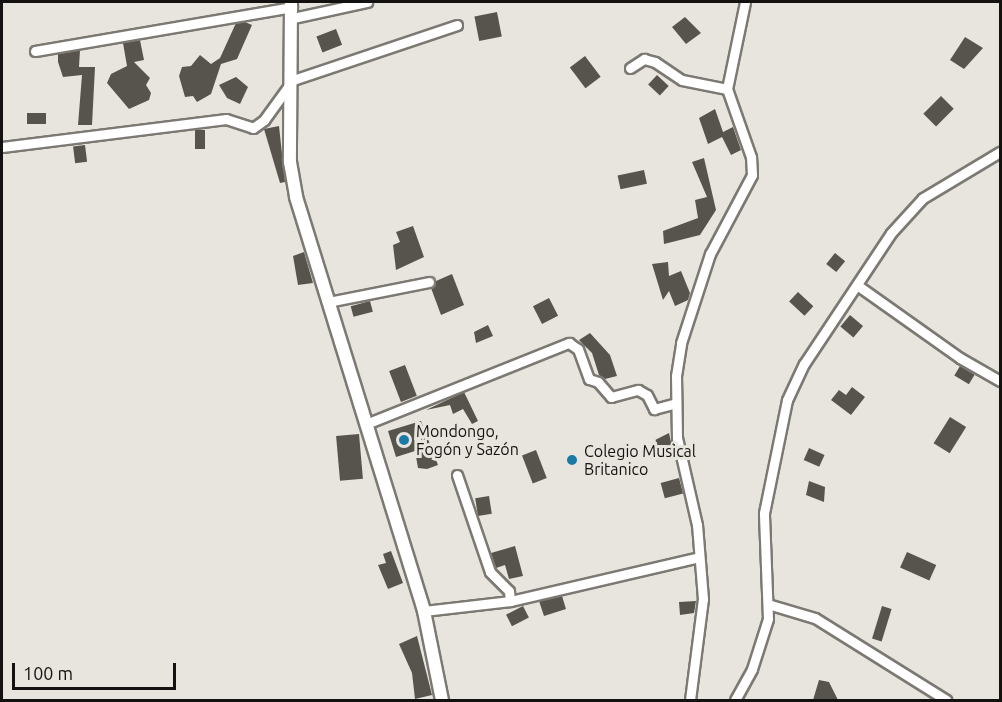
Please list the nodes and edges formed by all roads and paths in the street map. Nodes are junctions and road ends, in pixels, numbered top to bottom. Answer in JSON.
{"nodes":[{"id":1,"x":367,"y":2,"type":"edge"},
{"id":2,"x":745,"y":2,"type":"edge"},
{"id":3,"x":292,"y":9,"type":"edge"},
{"id":4,"x":457,"y":25,"type":"dead end"},
{"id":5,"x":34,"y":51,"type":"dead end"},
{"id":6,"x":630,"y":68,"type":"dead end"},
{"id":7,"x":293,"y":80,"type":"junction"},
{"id":8,"x":728,"y":89,"type":"junction"},
{"id":9,"x":2,"y":147,"type":"edge"},
{"id":10,"x":1000,"y":152,"type":"edge"},
{"id":11,"x":429,"y":282,"type":"dead end"},
{"id":12,"x":856,"y":285,"type":"junction"},
{"id":13,"x":328,"y":302,"type":"junction"},
{"id":14,"x":1000,"y":381,"type":"edge"},
{"id":15,"x":676,"y":403,"type":"junction"},
{"id":16,"x":366,"y":424,"type":"junction"},
{"id":17,"x":458,"y":475,"type":"dead end"},
{"id":18,"x":699,"y":558,"type":"junction"},
{"id":19,"x":510,"y":601,"type":"junction"},
{"id":20,"x":771,"y":605,"type":"junction"},
{"id":21,"x":424,"y":611,"type":"junction"},
{"id":22,"x":442,"y":700,"type":"edge"},
{"id":23,"x":690,"y":700,"type":"edge"},
{"id":24,"x":735,"y":700,"type":"edge"},
{"id":25,"x":946,"y":700,"type":"edge"}],
"edges":[{"from":1,"to":3,"type":"street"},
{"from":2,"to":8,"type":"street"},
{"from":3,"to":5,"type":"street"},
{"from":3,"to":7,"type":"street"},
{"from":4,"to":7,"type":"street"},
{"from":6,"to":8,"type":"street"},
{"from":7,"to":9,"type":"street"},
{"from":7,"to":13,"type":"street"},
{"from":8,"to":15,"type":"street"},
{"from":10,"to":12,"type":"street"},
{"from":11,"to":13,"type":"street"},
{"from":12,"to":14,"type":"street"},
{"from":12,"to":20,"type":"street"},
{"from":13,"to":16,"type":"street"},
{"from":15,"to":16,"type":"street"},
{"from":15,"to":18,"type":"street"},
{"from":16,"to":21,"type":"street"},
{"from":17,"to":19,"type":"street"},
{"from":18,"to":19,"type":"street"},
{"from":18,"to":23,"type":"street"},
{"from":19,"to":21,"type":"street"},
{"from":20,"to":24,"type":"street"},
{"from":20,"to":25,"type":"street"},
{"from":21,"to":22,"type":"street"}]}
